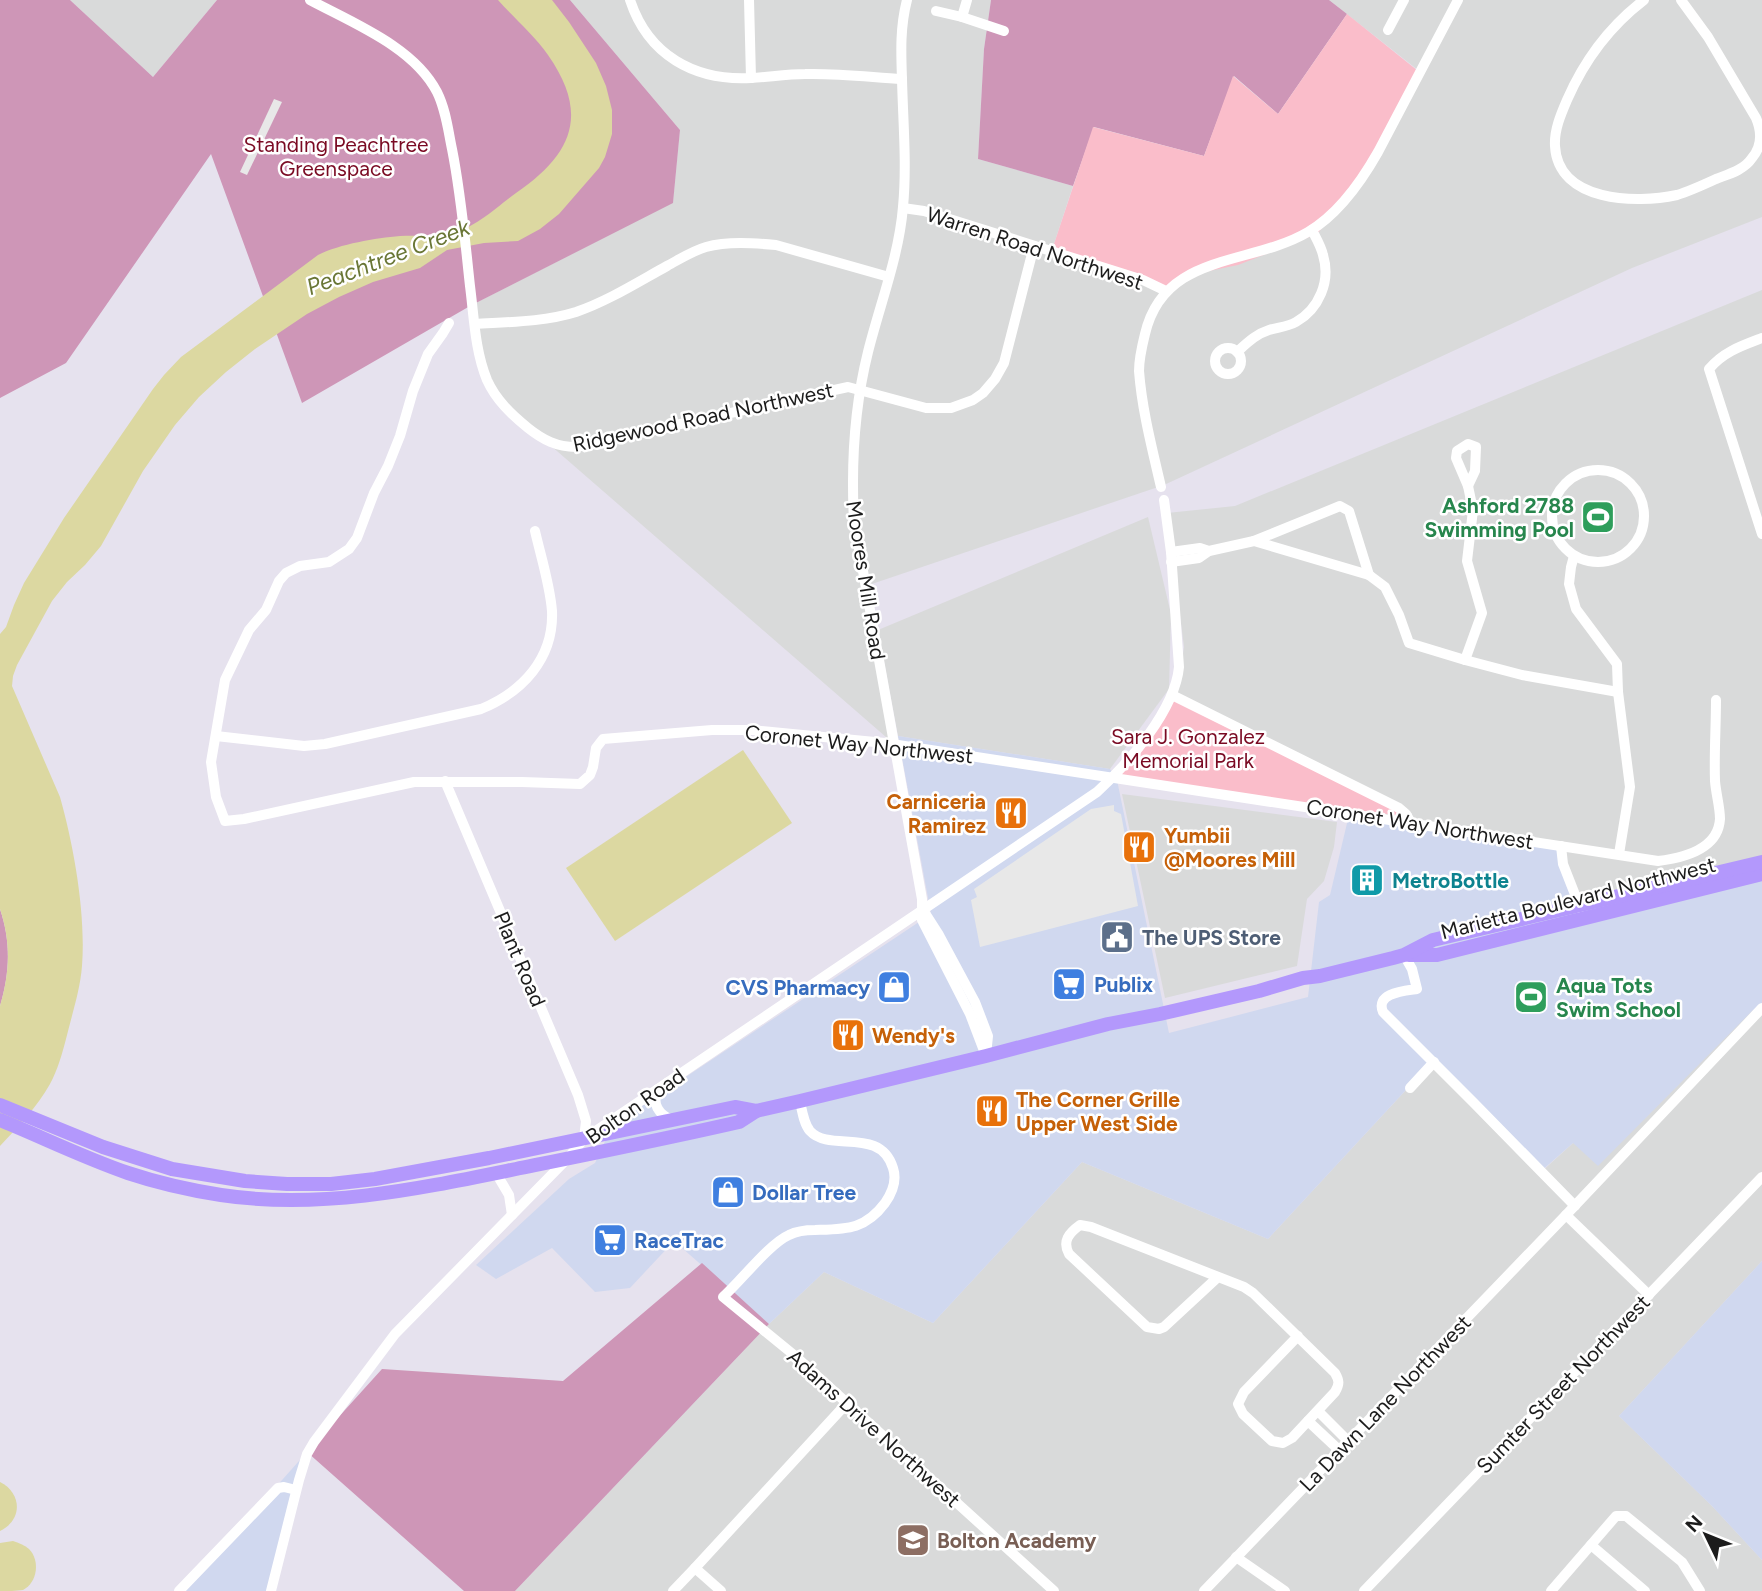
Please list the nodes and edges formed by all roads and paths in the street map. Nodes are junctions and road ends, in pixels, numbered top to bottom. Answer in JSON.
{"nodes":[{"id":1,"x":310,"y":0,"type":"edge"},
{"id":2,"x":629,"y":0,"type":"edge"},
{"id":3,"x":749,"y":0,"type":"edge"},
{"id":4,"x":907,"y":0,"type":"edge"},
{"id":5,"x":967,"y":0,"type":"edge"},
{"id":6,"x":1404,"y":0,"type":"edge"},
{"id":7,"x":1458,"y":0,"type":"edge"},
{"id":8,"x":1644,"y":0,"type":"edge"},
{"id":9,"x":1681,"y":0,"type":"edge"},
{"id":10,"x":936,"y":11,"type":"dead end"},
{"id":11,"x":962,"y":17,"type":"junction"},
{"id":12,"x":1388,"y":30,"type":"dead end"},
{"id":13,"x":1003,"y":31,"type":"dead end"},
{"id":14,"x":751,"y":78,"type":"junction"},
{"id":15,"x":902,"y":79,"type":"junction"},
{"id":16,"x":903,"y":208,"type":"junction"},
{"id":17,"x":1312,"y":230,"type":"junction"},
{"id":18,"x":1034,"y":246,"type":"junction"},
{"id":19,"x":889,"y":277,"type":"junction"},
{"id":20,"x":1166,"y":291,"type":"junction"},
{"id":21,"x":449,"y":323,"type":"dead end"},
{"id":22,"x":475,"y":324,"type":"junction"},
{"id":23,"x":1762,"y":338,"type":"edge"},
{"id":24,"x":1237,"y":352,"type":"dead end"},
{"id":25,"x":859,"y":391,"type":"junction"},
{"id":26,"x":1161,"y":486,"type":"dead end"},
{"id":27,"x":1468,"y":486,"type":"dead end"},
{"id":28,"x":1164,"y":500,"type":"dead end"},
{"id":29,"x":535,"y":531,"type":"dead end"},
{"id":30,"x":1762,"y":534,"type":"edge"},
{"id":31,"x":1254,"y":541,"type":"junction"},
{"id":32,"x":1574,"y":556,"type":"junction"},
{"id":33,"x":1171,"y":557,"type":"junction"},
{"id":34,"x":1369,"y":575,"type":"junction"},
{"id":35,"x":1465,"y":660,"type":"junction"},
{"id":36,"x":1618,"y":692,"type":"junction"},
{"id":37,"x":1172,"y":695,"type":"junction"},
{"id":38,"x":1717,"y":700,"type":"dead end"},
{"id":39,"x":216,"y":736,"type":"junction"},
{"id":40,"x":894,"y":744,"type":"junction"},
{"id":41,"x":1113,"y":777,"type":"junction"},
{"id":42,"x":444,"y":781,"type":"junction"},
{"id":43,"x":1411,"y":823,"type":"junction"},
{"id":44,"x":1561,"y":846,"type":"junction"},
{"id":45,"x":1619,"y":855,"type":"junction"},
{"id":46,"x":1762,"y":862,"type":"edge"},
{"id":47,"x":1762,"y":874,"type":"edge"},
{"id":48,"x":923,"y":910,"type":"junction"},
{"id":49,"x":1580,"y":912,"type":"junction"},
{"id":50,"x":1404,"y":955,"type":"junction"},
{"id":51,"x":1762,"y":1008,"type":"edge"},
{"id":52,"x":986,"y":1056,"type":"junction"},
{"id":53,"x":1434,"y":1062,"type":"junction"},
{"id":54,"x":1410,"y":1088,"type":"dead end"},
{"id":55,"x":657,"y":1090,"type":"junction"},
{"id":56,"x":800,"y":1101,"type":"junction"},
{"id":57,"x":0,"y":1105,"type":"edge"},
{"id":58,"x":756,"y":1111,"type":"junction"},
{"id":59,"x":0,"y":1120,"type":"edge"},
{"id":60,"x":672,"y":1120,"type":"junction"},
{"id":61,"x":61,"y":1138,"type":"junction"},
{"id":62,"x":584,"y":1139,"type":"junction"},
{"id":63,"x":566,"y":1159,"type":"junction"},
{"id":64,"x":496,"y":1173,"type":"junction"},
{"id":65,"x":1762,"y":1177,"type":"edge"},
{"id":66,"x":1575,"y":1206,"type":"junction"},
{"id":67,"x":512,"y":1215,"type":"junction"},
{"id":68,"x":1566,"y":1215,"type":"junction"},
{"id":69,"x":1218,"y":1277,"type":"junction"},
{"id":70,"x":1649,"y":1295,"type":"junction"},
{"id":71,"x":1298,"y":1336,"type":"junction"},
{"id":72,"x":847,"y":1403,"type":"junction"},
{"id":73,"x":1318,"y":1411,"type":"junction"},
{"id":74,"x":1308,"y":1421,"type":"junction"},
{"id":75,"x":1348,"y":1441,"type":"junction"},
{"id":76,"x":1339,"y":1450,"type":"junction"},
{"id":77,"x":296,"y":1490,"type":"junction"},
{"id":78,"x":1591,"y":1545,"type":"junction"},
{"id":79,"x":1236,"y":1557,"type":"junction"},
{"id":80,"x":695,"y":1568,"type":"junction"},
{"id":81,"x":179,"y":1591,"type":"edge"},
{"id":82,"x":271,"y":1591,"type":"edge"},
{"id":83,"x":673,"y":1591,"type":"edge"},
{"id":84,"x":721,"y":1591,"type":"edge"},
{"id":85,"x":1054,"y":1591,"type":"edge"},
{"id":86,"x":1204,"y":1591,"type":"edge"},
{"id":87,"x":1285,"y":1591,"type":"edge"},
{"id":88,"x":1364,"y":1591,"type":"edge"},
{"id":89,"x":1551,"y":1591,"type":"edge"},
{"id":90,"x":1645,"y":1591,"type":"edge"},
{"id":91,"x":1700,"y":1591,"type":"edge"}],
"edges":[{"from":1,"to":22,"type":"street","name":"Ridgewood Road Northwest"},
{"from":2,"to":14,"type":"street"},
{"from":3,"to":14,"type":"street"},
{"from":4,"to":15,"type":"street","name":"Moores Mill Road"},
{"from":5,"to":11,"type":"street"},
{"from":6,"to":12,"type":"street"},
{"from":7,"to":17,"type":"street"},
{"from":8,"to":9,"type":"street"},
{"from":10,"to":11,"type":"street"},
{"from":11,"to":13,"type":"street"},
{"from":14,"to":15,"type":"street"},
{"from":15,"to":16,"type":"street","name":"Moores Mill Road"},
{"from":16,"to":18,"type":"street","name":"Warren Road Northwest"},
{"from":16,"to":19,"type":"street","name":"Moores Mill Road"},
{"from":17,"to":20,"type":"street"},
{"from":17,"to":24,"type":"street"},
{"from":18,"to":20,"type":"street","name":"Warren Road Northwest"},
{"from":18,"to":25,"type":"street","name":"Ridgewood Road Northwest"},
{"from":19,"to":22,"type":"street"},
{"from":19,"to":25,"type":"street","name":"Moores Mill Road"},
{"from":20,"to":26,"type":"street"},
{"from":21,"to":39,"type":"street","name":"Coronet Way Northwest"},
{"from":22,"to":25,"type":"street","name":"Ridgewood Road Northwest"},
{"from":23,"to":30,"type":"street"},
{"from":25,"to":40,"type":"street","name":"Moores Mill Road"},
{"from":27,"to":35,"type":"street"},
{"from":28,"to":33,"type":"street"},
{"from":29,"to":39,"type":"street"},
{"from":31,"to":33,"type":"street"},
{"from":31,"to":34,"type":"street"},
{"from":31,"to":34,"type":"street"},
{"from":32,"to":32,"type":"street"},
{"from":32,"to":36,"type":"street"},
{"from":33,"to":37,"type":"street"},
{"from":34,"to":35,"type":"street"},
{"from":35,"to":36,"type":"street"},
{"from":36,"to":45,"type":"street"},
{"from":37,"to":41,"type":"street","name":"Bolton Road"},
{"from":37,"to":43,"type":"street"},
{"from":38,"to":45,"type":"street","name":"Coronet Way Northwest"},
{"from":39,"to":42,"type":"street","name":"Coronet Way Northwest"},
{"from":40,"to":41,"type":"street","name":"Coronet Way Northwest"},
{"from":40,"to":42,"type":"street","name":"Coronet Way Northwest"},
{"from":40,"to":48,"type":"street","name":"Moores Mill Road"},
{"from":41,"to":43,"type":"street","name":"Coronet Way Northwest"},
{"from":41,"to":48,"type":"street","name":"Bolton Road"},
{"from":42,"to":62,"type":"street","name":"Plant Road"},
{"from":43,"to":44,"type":"street","name":"Coronet Way Northwest"},
{"from":44,"to":45,"type":"street","name":"Coronet Way Northwest"},
{"from":44,"to":49,"type":"street","name":"Coronet Way Northwest"},
{"from":46,"to":49,"type":"main road"},
{"from":47,"to":49,"type":"main road","name":"Marietta Boulevard Northwest"},
{"from":48,"to":52,"type":"street","name":"Moores Mill Road"},
{"from":48,"to":55,"type":"street","name":"Bolton Road"},
{"from":49,"to":50,"type":"main road"},
{"from":50,"to":52,"type":"main road"},
{"from":50,"to":53,"type":"street"},
{"from":51,"to":66,"type":"street"},
{"from":52,"to":56,"type":"main road"},
{"from":53,"to":54,"type":"street"},
{"from":53,"to":66,"type":"street"},
{"from":55,"to":60,"type":"street"},
{"from":55,"to":62,"type":"street","name":"Bolton Road"},
{"from":56,"to":58,"type":"main road"},
{"from":56,"to":72,"type":"street","name":"Adams Drive Northwest"},
{"from":57,"to":61,"type":"main road"},
{"from":58,"to":60,"type":"main road"},
{"from":58,"to":63,"type":"main road"},
{"from":59,"to":61,"type":"main road"},
{"from":60,"to":62,"type":"main road"},
{"from":61,"to":62,"type":"main road"},
{"from":61,"to":64,"type":"main road"},
{"from":62,"to":63,"type":"street","name":"Bolton Road"},
{"from":63,"to":64,"type":"main road"},
{"from":63,"to":67,"type":"street","name":"Bolton Road"},
{"from":64,"to":67,"type":"street"},
{"from":65,"to":70,"type":"street","name":"Sumter Street Northwest"},
{"from":66,"to":68,"type":"street","name":"La Dawn Lane Northwest"},
{"from":67,"to":77,"type":"street","name":"Bolton Road"},
{"from":68,"to":70,"type":"street"},
{"from":68,"to":75,"type":"street","name":"La Dawn Lane Northwest"},
{"from":69,"to":69,"type":"street"},
{"from":69,"to":71,"type":"street"},
{"from":70,"to":88,"type":"street","name":"Sumter Street Northwest"},
{"from":71,"to":73,"type":"street"},
{"from":71,"to":74,"type":"street"},
{"from":72,"to":80,"type":"street"},
{"from":72,"to":85,"type":"street","name":"Adams Drive Northwest"},
{"from":73,"to":74,"type":"street"},
{"from":73,"to":75,"type":"street"},
{"from":74,"to":76,"type":"street"},
{"from":75,"to":76,"type":"street","name":"La Dawn Lane Northwest"},
{"from":76,"to":79,"type":"street","name":"La Dawn Lane Northwest"},
{"from":77,"to":81,"type":"street"},
{"from":77,"to":82,"type":"street","name":"Bolton Road"},
{"from":78,"to":89,"type":"street"},
{"from":78,"to":90,"type":"street"},
{"from":78,"to":91,"type":"street"},
{"from":79,"to":86,"type":"street","name":"La Dawn Lane Northwest"},
{"from":79,"to":87,"type":"street"},
{"from":80,"to":83,"type":"street"},
{"from":80,"to":84,"type":"street"}]}
